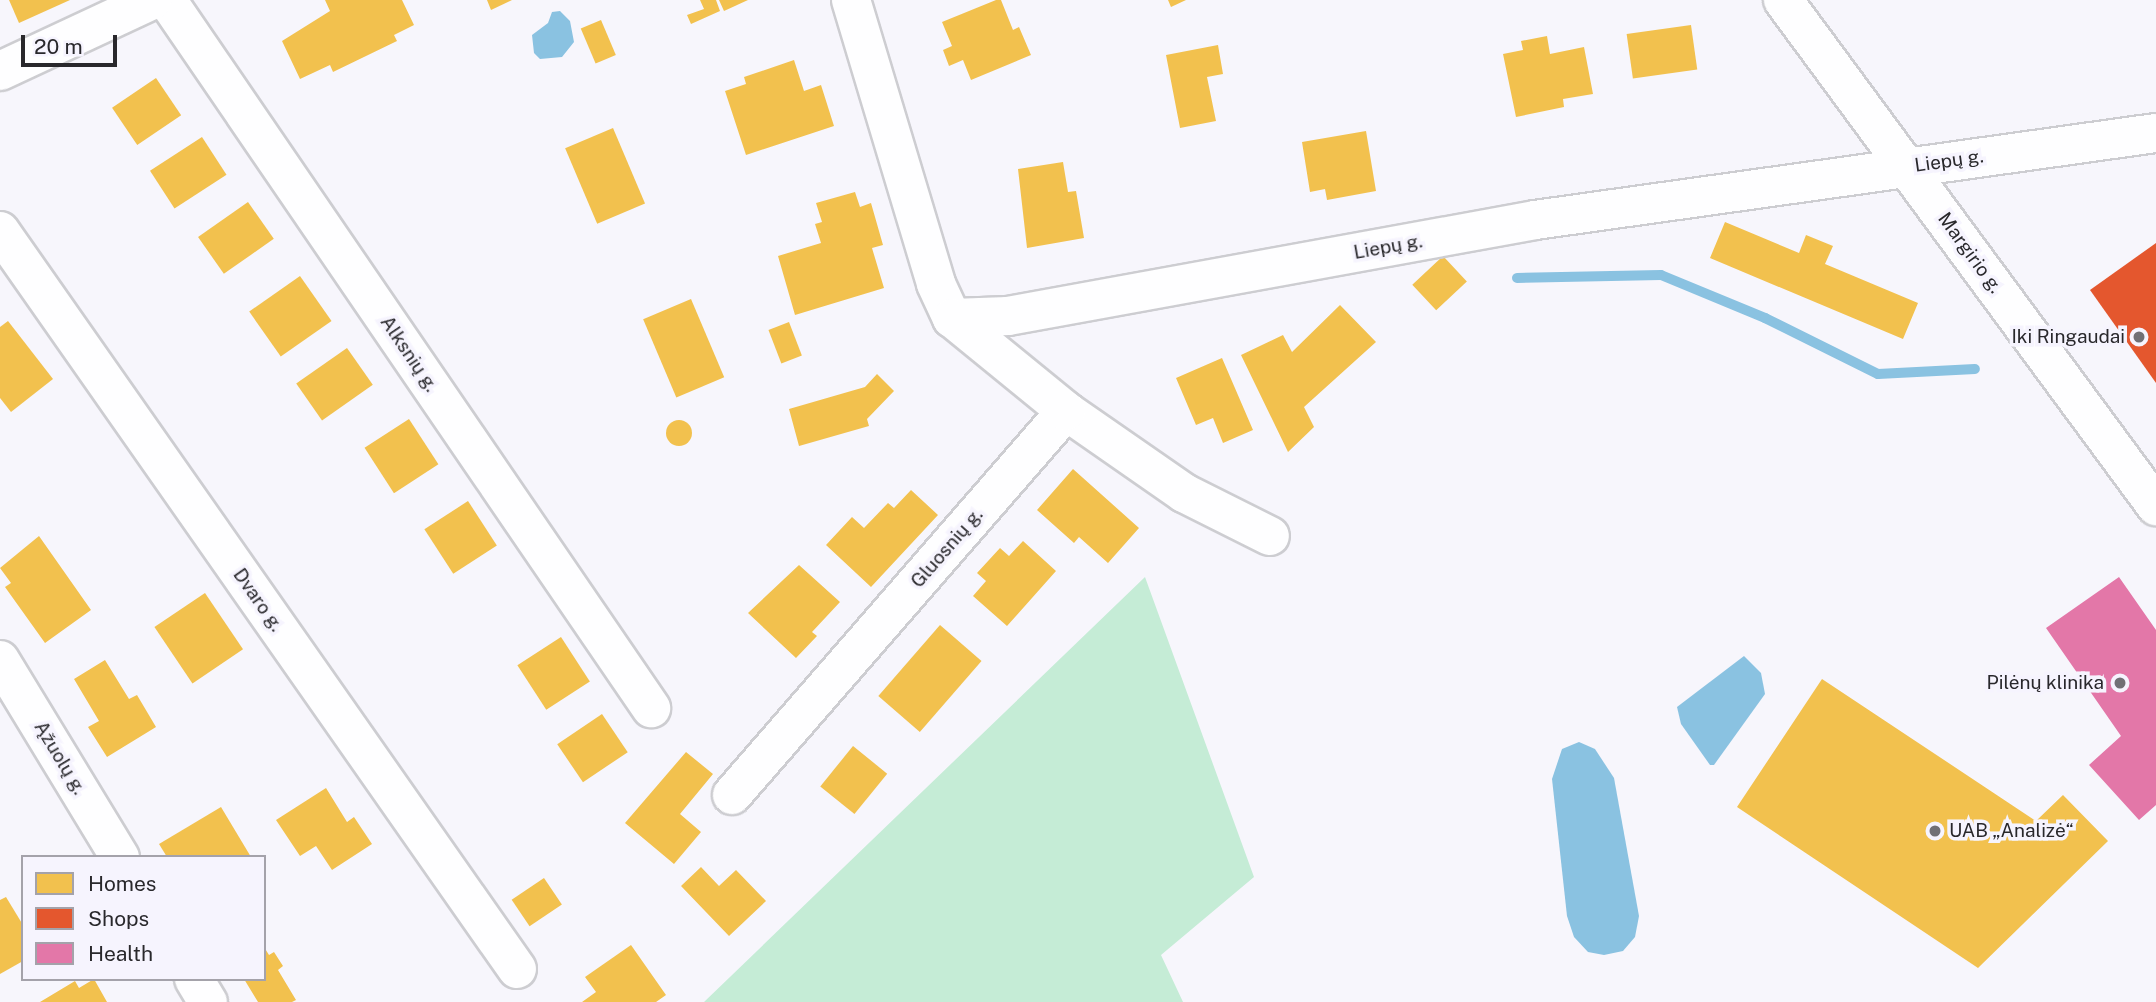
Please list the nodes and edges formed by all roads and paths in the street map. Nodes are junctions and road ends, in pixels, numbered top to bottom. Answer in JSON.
{"nodes":[{"id":1,"x":152,"y":0,"type":"edge"},
{"id":2,"x":167,"y":0,"type":"edge"},
{"id":3,"x":851,"y":0,"type":"edge"},
{"id":4,"x":1783,"y":0,"type":"edge"},
{"id":5,"x":0,"y":71,"type":"edge"},
{"id":6,"x":2156,"y":133,"type":"edge"},
{"id":7,"x":1907,"y":167,"type":"junction"},
{"id":8,"x":0,"y":231,"type":"edge"},
{"id":9,"x":953,"y":318,"type":"junction"},
{"id":10,"x":1066,"y":411,"type":"junction"},
{"id":11,"x":2156,"y":506,"type":"edge"},
{"id":12,"x":1270,"y":536,"type":"dead end"},
{"id":13,"x":0,"y":660,"type":"edge"},
{"id":14,"x":652,"y":708,"type":"dead end"},
{"id":15,"x":732,"y":795,"type":"dead end"},
{"id":16,"x":119,"y":855,"type":"edge"},
{"id":17,"x":517,"y":969,"type":"dead end"},
{"id":18,"x":195,"y":981,"type":"edge"},
{"id":19,"x":208,"y":1002,"type":"edge"}],
"edges":[{"from":1,"to":5,"type":"street"},
{"from":2,"to":14,"type":"street","name":"Alksnių g."},
{"from":3,"to":9,"type":"street"},
{"from":4,"to":7,"type":"street","name":"Margirio g."},
{"from":6,"to":7,"type":"street","name":"Liepų g."},
{"from":7,"to":9,"type":"street","name":"Liepų g."},
{"from":7,"to":11,"type":"street","name":"Margirio g."},
{"from":8,"to":17,"type":"street","name":"Dvaro g."},
{"from":9,"to":10,"type":"street"},
{"from":10,"to":12,"type":"street"},
{"from":10,"to":15,"type":"street","name":"Gluosnių g."},
{"from":13,"to":16,"type":"street","name":"Ąžuolų g."},
{"from":18,"to":19,"type":"street"}]}
